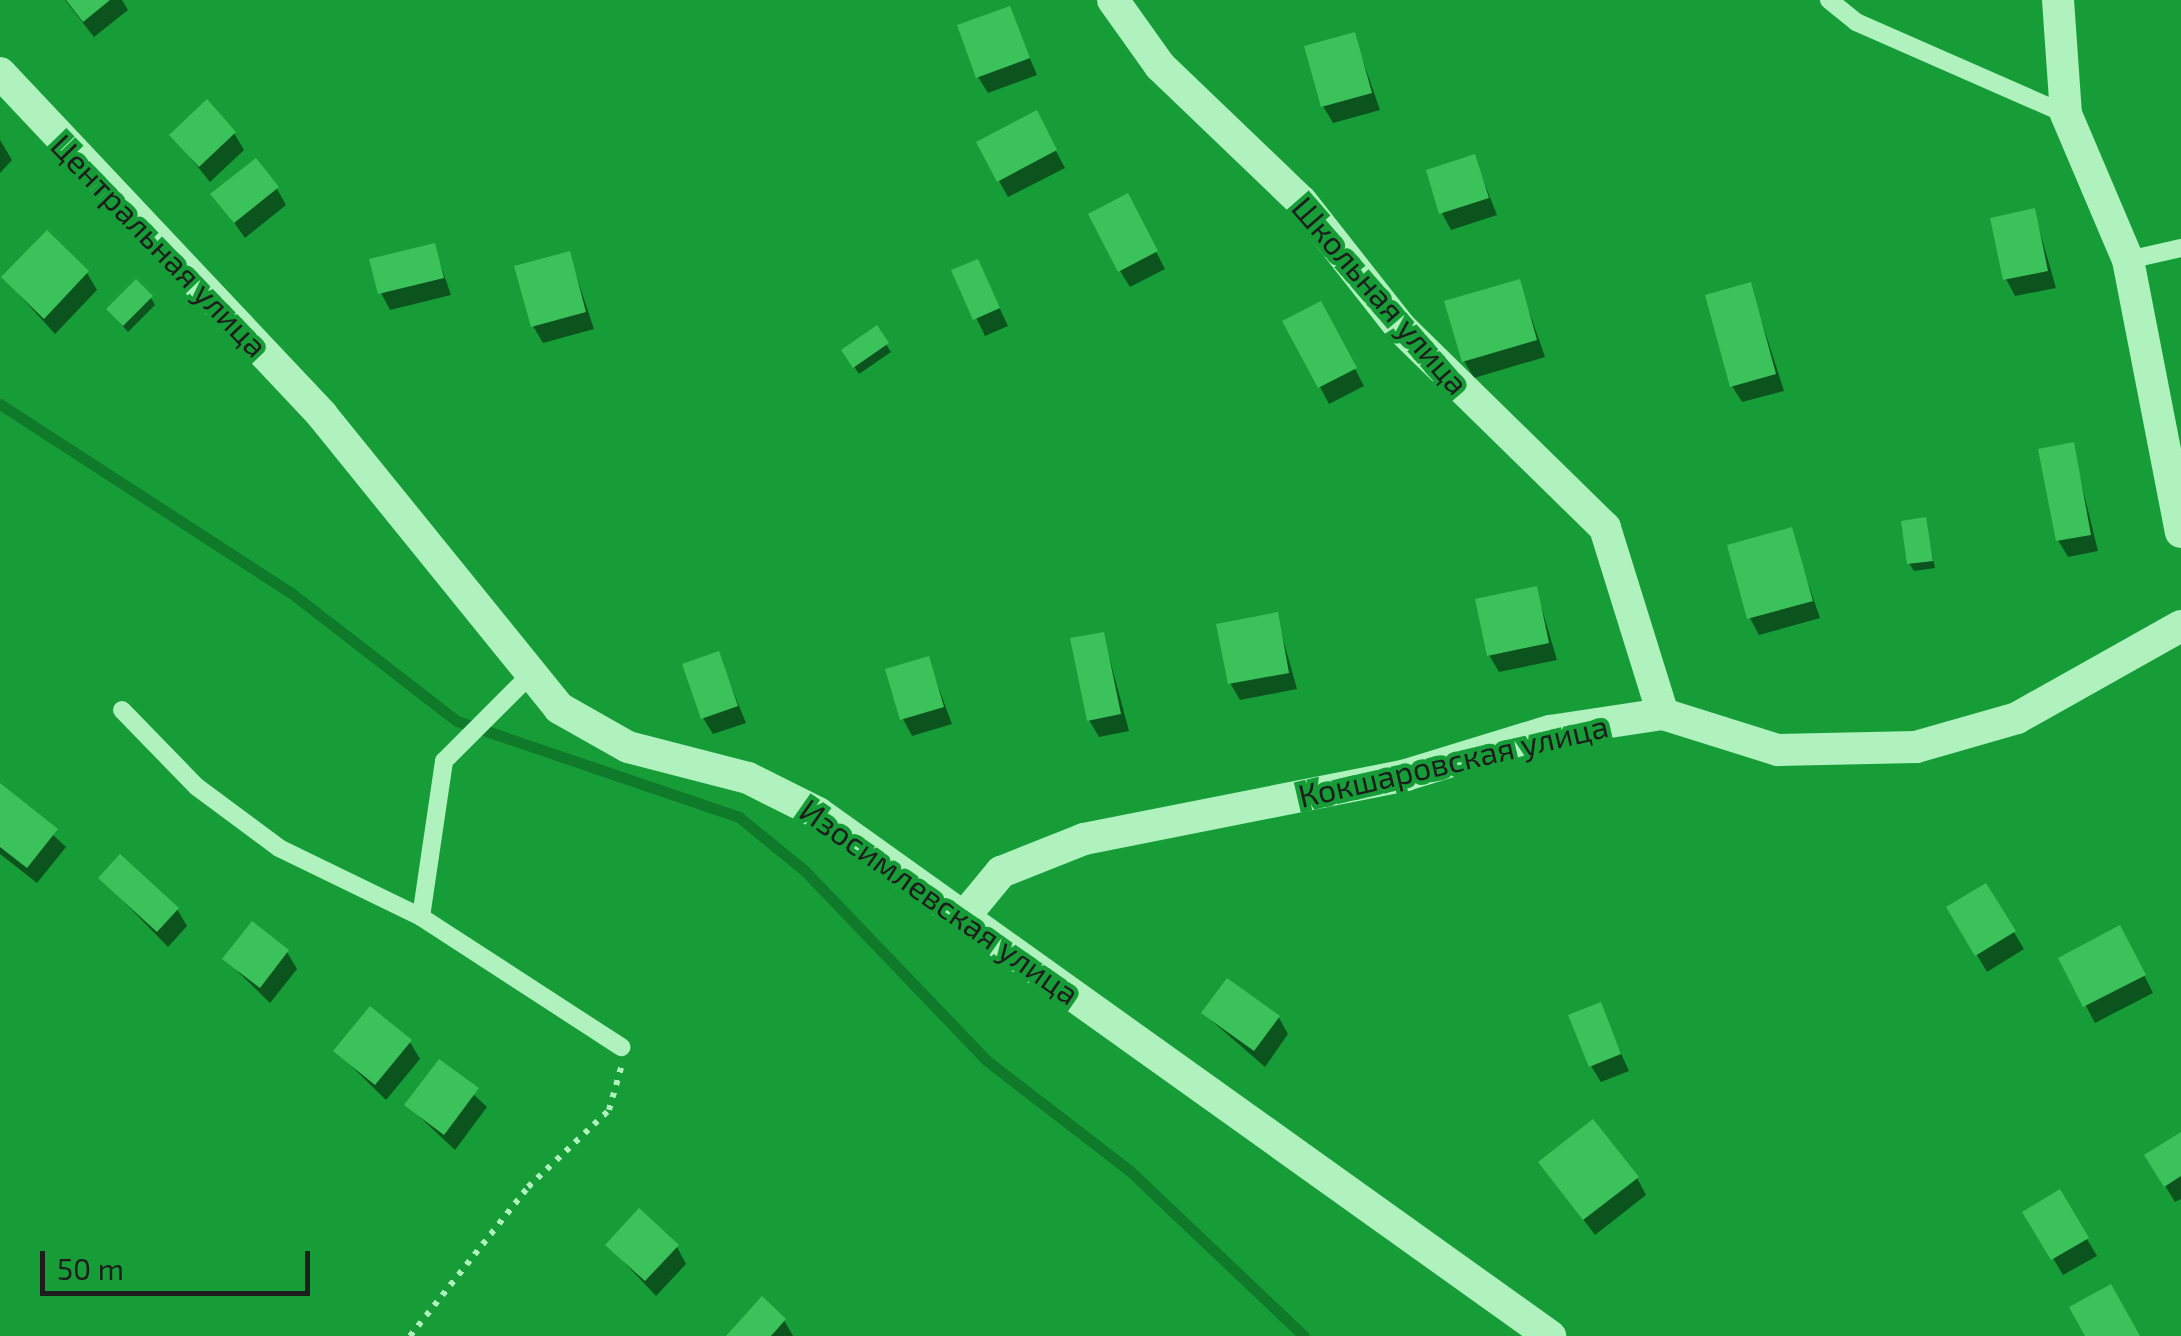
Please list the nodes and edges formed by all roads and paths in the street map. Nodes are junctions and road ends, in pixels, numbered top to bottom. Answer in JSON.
{"nodes":[{"id":1,"x":1113,"y":0,"type":"edge"},
{"id":2,"x":1829,"y":0,"type":"edge"},
{"id":3,"x":2058,"y":0,"type":"edge"},
{"id":4,"x":0,"y":73,"type":"edge"},
{"id":5,"x":2066,"y":114,"type":"junction"},
{"id":6,"x":2181,"y":248,"type":"edge"},
{"id":7,"x":2128,"y":260,"type":"junction"},
{"id":8,"x":322,"y":416,"type":"joint"},
{"id":9,"x":2181,"y":532,"type":"edge"},
{"id":10,"x":2181,"y":626,"type":"edge"},
{"id":11,"x":530,"y":674,"type":"junction"},
{"id":12,"x":122,"y":710,"type":"dead end"},
{"id":13,"x":1663,"y":714,"type":"junction"},
{"id":14,"x":421,"y":917,"type":"junction"},
{"id":15,"x":963,"y":918,"type":"junction"},
{"id":16,"x":620,"y":1047,"type":"joint"},
{"id":17,"x":410,"y":1336,"type":"edge"},
{"id":18,"x":1550,"y":1336,"type":"edge"}],
"edges":[{"from":1,"to":13,"type":"street","name":"Школьная улица"},
{"from":2,"to":5,"type":"lane"},
{"from":3,"to":5,"type":"street"},
{"from":4,"to":8,"type":"street","name":"Центральная улица"},
{"from":5,"to":7,"type":"street"},
{"from":6,"to":7,"type":"lane"},
{"from":7,"to":9,"type":"street"},
{"from":8,"to":11,"type":"street","name":"Изосимлевская улица"},
{"from":10,"to":13,"type":"street","name":"Кокшаровская улица"},
{"from":11,"to":14,"type":"lane"},
{"from":11,"to":15,"type":"street","name":"Изосимлевская улица"},
{"from":12,"to":14,"type":"lane"},
{"from":13,"to":15,"type":"street","name":"Кокшаровская улица"},
{"from":14,"to":16,"type":"lane"},
{"from":15,"to":18,"type":"street","name":"Изосимлевская улица"},
{"from":16,"to":17,"type":"path"}]}
